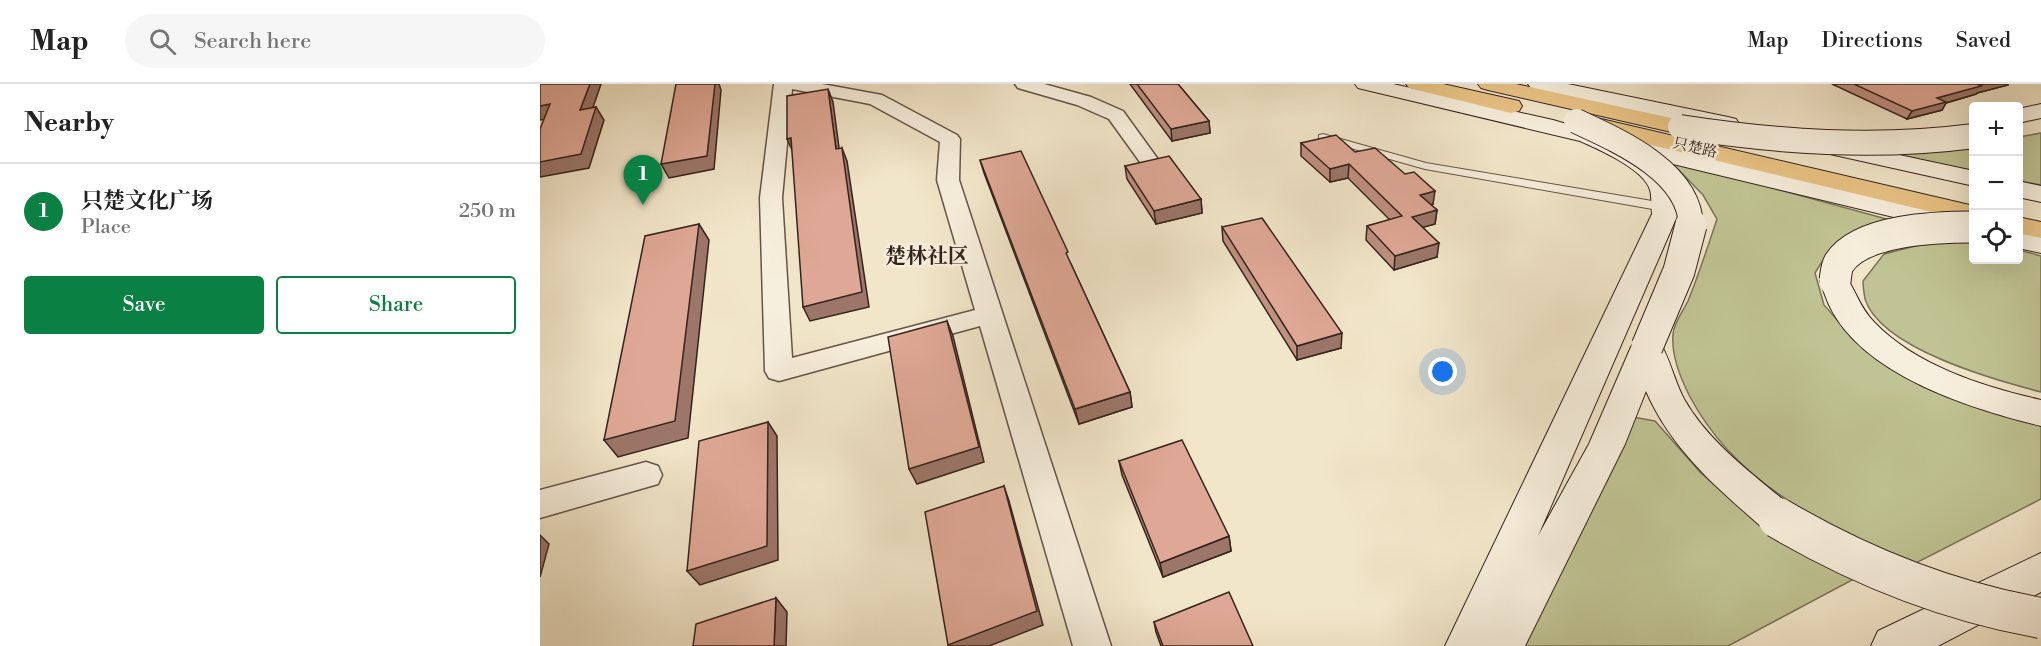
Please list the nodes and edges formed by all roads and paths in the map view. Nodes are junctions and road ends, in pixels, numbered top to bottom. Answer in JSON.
{"nodes":[{"id":1,"x":783,"y":84,"type":"edge"},
{"id":2,"x":792,"y":84,"type":"edge"},
{"id":3,"x":1024,"y":84,"type":"edge"},
{"id":4,"x":1365,"y":84,"type":"edge"},
{"id":5,"x":1416,"y":84,"type":"edge"},
{"id":6,"x":1488,"y":84,"type":"edge"},
{"id":7,"x":1549,"y":85,"type":"edge"},
{"id":8,"x":2041,"y":111,"type":"edge"},
{"id":9,"x":2023,"y":115,"type":"edge"},
{"id":10,"x":1705,"y":120,"type":"junction"},
{"id":11,"x":1969,"y":125,"type":"edge"},
{"id":12,"x":2041,"y":125,"type":"edge"},
{"id":13,"x":2023,"y":127,"type":"edge"},
{"id":14,"x":1582,"y":128,"type":"junction"},
{"id":15,"x":1680,"y":128,"type":"junction"},
{"id":16,"x":1323,"y":137,"type":"edge"},
{"id":17,"x":1969,"y":137,"type":"edge"},
{"id":18,"x":1147,"y":158,"type":"edge"},
{"id":19,"x":1969,"y":178,"type":"edge"},
{"id":20,"x":2023,"y":190,"type":"edge"},
{"id":21,"x":2041,"y":194,"type":"edge"},
{"id":22,"x":1969,"y":196,"type":"edge"},
{"id":23,"x":1665,"y":207,"type":"junction"},
{"id":24,"x":2023,"y":208,"type":"edge"},
{"id":25,"x":2041,"y":212,"type":"edge"},
{"id":26,"x":1969,"y":213,"type":"edge"},
{"id":27,"x":1969,"y":227,"type":"edge"},
{"id":28,"x":1969,"y":228,"type":"edge"},
{"id":29,"x":2023,"y":228,"type":"edge"},
{"id":30,"x":2041,"y":230,"type":"edge"},
{"id":31,"x":2023,"y":240,"type":"edge"},
{"id":32,"x":2041,"y":245,"type":"edge"},
{"id":33,"x":990,"y":315,"type":"junction"},
{"id":34,"x":1647,"y":347,"type":"junction"},
{"id":35,"x":2041,"y":413,"type":"edge"},
{"id":36,"x":646,"y":475,"type":"dead end"},
{"id":37,"x":540,"y":504,"type":"edge"},
{"id":38,"x":2027,"y":579,"type":"edge"},
{"id":39,"x":2041,"y":618,"type":"edge"},
{"id":40,"x":1092,"y":646,"type":"edge"},
{"id":41,"x":1468,"y":646,"type":"edge"},
{"id":42,"x":1502,"y":646,"type":"edge"},
{"id":43,"x":1894,"y":646,"type":"edge"}],
"edges":[{"from":1,"to":33,"type":"street"},
{"from":2,"to":33,"type":"street"},
{"from":3,"to":18,"type":"street"},
{"from":4,"to":14,"type":"main road"},
{"from":5,"to":14,"type":"main road","name":"只楚路"},
{"from":6,"to":15,"type":"main road","name":"只楚路"},
{"from":7,"to":10,"type":"main road"},
{"from":8,"to":9,"type":"main road"},
{"from":10,"to":11,"type":"main road"},
{"from":10,"to":19,"type":"main road"},
{"from":12,"to":13,"type":"main road"},
{"from":14,"to":23,"type":"main road"},
{"from":14,"to":26,"type":"main road","name":"只楚路","bridge":true},
{"from":14,"to":27,"type":"main road"},
{"from":14,"to":34,"type":"main road","bridge":true},
{"from":15,"to":17,"type":"main road","bridge":true},
{"from":15,"to":22,"type":"main road","name":"只楚路","bridge":true},
{"from":16,"to":23,"type":"lane"},
{"from":20,"to":21,"type":"main road"},
{"from":23,"to":41,"type":"main road"},
{"from":24,"to":25,"type":"main road"},
{"from":28,"to":35,"type":"main road","bridge":true},
{"from":29,"to":30,"type":"main road"},
{"from":31,"to":32,"type":"main road"},
{"from":33,"to":40,"type":"street"},
{"from":34,"to":39,"type":"main road","bridge":true},
{"from":34,"to":42,"type":"main road"},
{"from":36,"to":37,"type":"street"},
{"from":38,"to":43,"type":"main road"}]}
